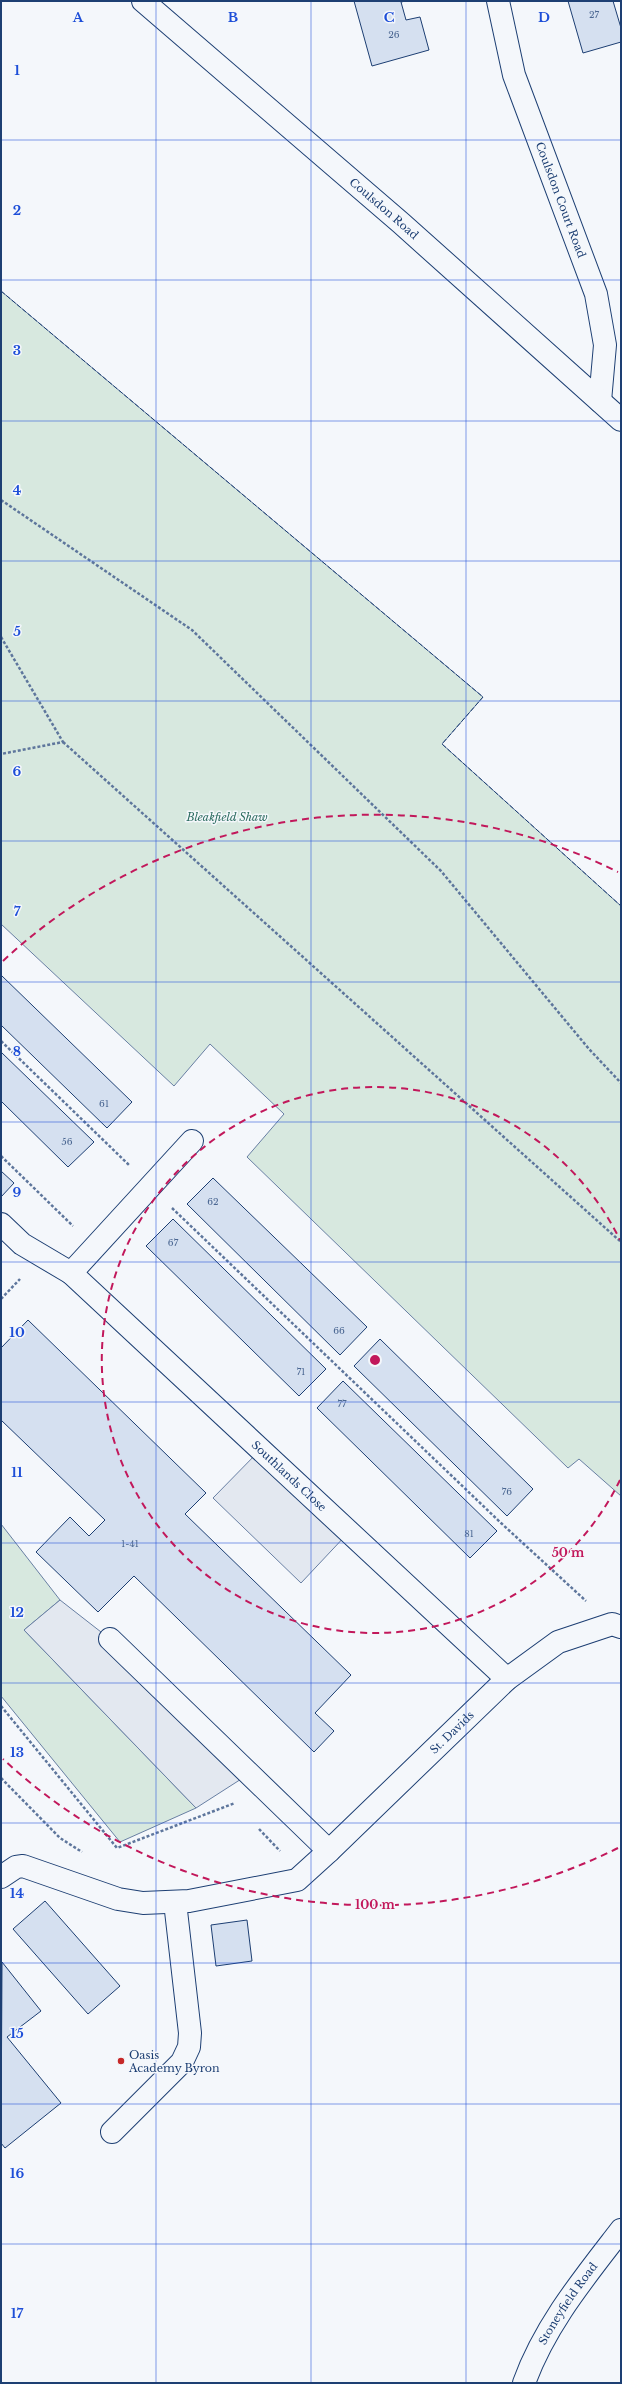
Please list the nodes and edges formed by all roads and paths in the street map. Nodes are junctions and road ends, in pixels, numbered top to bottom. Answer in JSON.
{"nodes":[{"id":1,"x":143,"y":1,"type":"edge"},
{"id":2,"x":498,"y":1,"type":"edge"},
{"id":3,"x":600,"y":401,"type":"junction"},
{"id":4,"x":621,"y":420,"type":"edge"},
{"id":5,"x":1,"y":500,"type":"edge"},
{"id":6,"x":1,"y":637,"type":"edge"},
{"id":7,"x":63,"y":742,"type":"junction"},
{"id":8,"x":1,"y":754,"type":"edge"},
{"id":9,"x":1,"y":1041,"type":"edge"},
{"id":10,"x":621,"y":1083,"type":"edge"},
{"id":11,"x":192,"y":1141,"type":"dead end"},
{"id":12,"x":1,"y":1156,"type":"edge"},
{"id":13,"x":150,"y":1187,"type":"junction"},
{"id":14,"x":1,"y":1224,"type":"edge"},
{"id":15,"x":621,"y":1242,"type":"edge"},
{"id":16,"x":95,"y":1247,"type":"junction"},
{"id":17,"x":71,"y":1274,"type":"junction"},
{"id":18,"x":616,"y":1626,"type":"edge"},
{"id":19,"x":110,"y":1639,"type":"dead end"},
{"id":20,"x":506,"y":1679,"type":"junction"},
{"id":21,"x":1,"y":1706,"type":"edge"},
{"id":22,"x":1,"y":1778,"type":"edge"},
{"id":23,"x":240,"y":1808,"type":"dead end"},
{"id":24,"x":255,"y":1824,"type":"dead end"},
{"id":25,"x":329,"y":1851,"type":"junction"},
{"id":26,"x":83,"y":1853,"type":"dead end"},
{"id":27,"x":302,"y":1875,"type":"junction"},
{"id":28,"x":1,"y":1877,"type":"edge"},
{"id":29,"x":175,"y":1902,"type":"junction"},
{"id":30,"x":112,"y":2132,"type":"dead end"},
{"id":31,"x":621,"y":2230,"type":"edge"},
{"id":32,"x":524,"y":2383,"type":"edge"}],
"edges":[{"from":1,"to":3,"type":"street","name":"Coulsdon Road"},
{"from":2,"to":3,"type":"street","name":"Coulsdon Court Road"},
{"from":3,"to":4,"type":"street","name":"Coulsdon Road"},
{"from":5,"to":10,"type":"path"},
{"from":6,"to":7,"type":"path"},
{"from":7,"to":8,"type":"path"},
{"from":7,"to":15,"type":"path"},
{"from":9,"to":13,"type":"path"},
{"from":11,"to":13,"type":"street"},
{"from":12,"to":16,"type":"path"},
{"from":13,"to":16,"type":"street"},
{"from":13,"to":18,"type":"path"},
{"from":14,"to":17,"type":"street","name":"Southlands Close"},
{"from":16,"to":17,"type":"street"},
{"from":17,"to":20,"type":"street","name":"Southlands Close"},
{"from":18,"to":20,"type":"street","name":"St. Davids"},
{"from":19,"to":25,"type":"street"},
{"from":20,"to":25,"type":"street","name":"St. Davids"},
{"from":21,"to":23,"type":"path"},
{"from":22,"to":26,"type":"path"},
{"from":24,"to":27,"type":"path"},
{"from":25,"to":27,"type":"street","name":"St. Davids"},
{"from":27,"to":29,"type":"street","name":"St. Davids"},
{"from":28,"to":29,"type":"street","name":"St. Davids"},
{"from":29,"to":30,"type":"street"},
{"from":31,"to":32,"type":"street","name":"Stoneyfield Road"}]}
